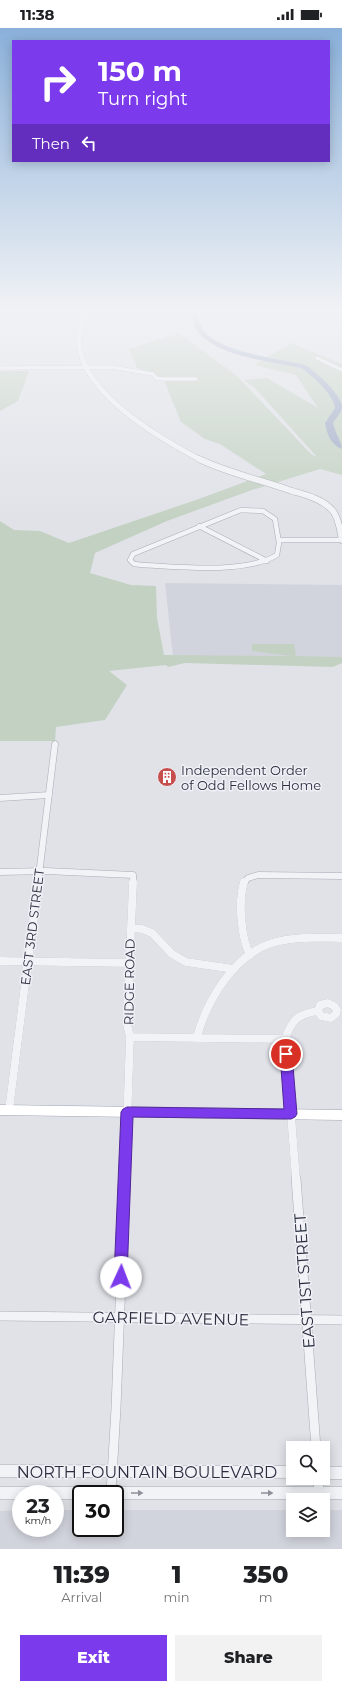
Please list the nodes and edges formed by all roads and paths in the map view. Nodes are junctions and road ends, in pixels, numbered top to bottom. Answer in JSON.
{"nodes":[{"id":1,"x":95,"y":380,"type":"edge"},
{"id":2,"x":199,"y":526,"type":"junction"},
{"id":3,"x":279,"y":540,"type":"junction"},
{"id":4,"x":342,"y":540,"type":"edge"},
{"id":5,"x":267,"y":561,"type":"junction"},
{"id":6,"x":55,"y":744,"type":"dead end"},
{"id":7,"x":49,"y":795,"type":"junction"},
{"id":8,"x":0,"y":798,"type":"edge"},
{"id":9,"x":0,"y":872,"type":"edge"},
{"id":10,"x":39,"y":872,"type":"junction"},
{"id":11,"x":342,"y":876,"type":"edge"},
{"id":12,"x":131,"y":928,"type":"junction"},
{"id":13,"x":342,"y":938,"type":"edge"},
{"id":14,"x":250,"y":955,"type":"junction"},
{"id":15,"x":0,"y":961,"type":"edge"},
{"id":16,"x":27,"y":962,"type":"junction"},
{"id":17,"x":129,"y":962,"type":"junction"},
{"id":18,"x":234,"y":969,"type":"junction"},
{"id":19,"x":318,"y":1011,"type":"dead end"},
{"id":20,"x":130,"y":1037,"type":"junction"},
{"id":21,"x":197,"y":1037,"type":"junction"},
{"id":22,"x":285,"y":1039,"type":"junction"},
{"id":23,"x":4,"y":1110,"type":"edge"},
{"id":24,"x":127,"y":1112,"type":"junction"},
{"id":25,"x":291,"y":1114,"type":"junction"},
{"id":26,"x":342,"y":1115,"type":"edge"},
{"id":27,"x":0,"y":1316,"type":"edge"},
{"id":28,"x":119,"y":1318,"type":"junction"},
{"id":29,"x":306,"y":1320,"type":"junction"},
{"id":30,"x":342,"y":1320,"type":"edge"},
{"id":31,"x":315,"y":1441,"type":"edge"},
{"id":32,"x":0,"y":1471,"type":"edge"},
{"id":33,"x":111,"y":1471,"type":"junction"},
{"id":34,"x":286,"y":1472,"type":"edge"},
{"id":35,"x":330,"y":1473,"type":"edge"},
{"id":36,"x":342,"y":1473,"type":"edge"},
{"id":37,"x":111,"y":1485,"type":"edge"},
{"id":38,"x":318,"y":1485,"type":"edge"},
{"id":39,"x":0,"y":1493,"type":"edge"},
{"id":40,"x":72,"y":1493,"type":"edge"},
{"id":41,"x":124,"y":1493,"type":"edge"},
{"id":42,"x":286,"y":1493,"type":"edge"},
{"id":43,"x":319,"y":1493,"type":"edge"},
{"id":44,"x":330,"y":1493,"type":"edge"},
{"id":45,"x":342,"y":1493,"type":"edge"}],
"edges":[{"from":1,"to":4,"type":"street"},
{"from":2,"to":3,"type":"street"},
{"from":2,"to":5,"type":"street"},
{"from":2,"to":5,"type":"street"},
{"from":3,"to":4,"type":"street"},
{"from":3,"to":5,"type":"street"},
{"from":6,"to":7,"type":"street","name":"EAST 3RD STREET"},
{"from":7,"to":8,"type":"street"},
{"from":7,"to":10,"type":"street","name":"EAST 3RD STREET"},
{"from":9,"to":10,"type":"street"},
{"from":10,"to":12,"type":"street","name":"RIDGE ROAD"},
{"from":10,"to":16,"type":"street","name":"EAST 3RD STREET"},
{"from":11,"to":14,"type":"street"},
{"from":12,"to":17,"type":"street","name":"RIDGE ROAD"},
{"from":12,"to":18,"type":"street"},
{"from":13,"to":14,"type":"street"},
{"from":14,"to":18,"type":"street"},
{"from":15,"to":16,"type":"street"},
{"from":16,"to":17,"type":"street"},
{"from":16,"to":23,"type":"street","name":"EAST 3RD STREET"},
{"from":17,"to":20,"type":"street","name":"RIDGE ROAD"},
{"from":18,"to":21,"type":"street"},
{"from":19,"to":22,"type":"street"},
{"from":20,"to":21,"type":"street"},
{"from":20,"to":24,"type":"street","name":"RIDGE ROAD"},
{"from":21,"to":22,"type":"street"},
{"from":22,"to":25,"type":"street","name":"EAST 1ST STREET"},
{"from":23,"to":24,"type":"main road"},
{"from":24,"to":25,"type":"main road"},
{"from":24,"to":28,"type":"street","name":"RIDGE ROAD"},
{"from":25,"to":26,"type":"main road"},
{"from":25,"to":29,"type":"street","name":"EAST 1ST STREET"},
{"from":27,"to":28,"type":"street","name":"GARFIELD AVENUE"},
{"from":28,"to":29,"type":"street","name":"GARFIELD AVENUE"},
{"from":28,"to":33,"type":"street","name":"RIDGE ROAD"},
{"from":29,"to":30,"type":"street","name":"GARFIELD AVENUE"},
{"from":29,"to":31,"type":"street","name":"EAST 1ST STREET"},
{"from":32,"to":33,"type":"street","name":"NORTH FOUNTAIN BOULEVARD"},
{"from":33,"to":34,"type":"street","name":"NORTH FOUNTAIN BOULEVARD"},
{"from":33,"to":37,"type":"street","name":"RIDGE ROAD"},
{"from":35,"to":36,"type":"street"},
{"from":38,"to":43,"type":"street"},
{"from":39,"to":40,"type":"street","name":"NORTH FOUNTAIN BOULEVARD"},
{"from":41,"to":42,"type":"street","name":"NORTH FOUNTAIN BOULEVARD","one_way":true},
{"from":44,"to":45,"type":"street","name":"NORTH FOUNTAIN BOULEVARD"}]}
